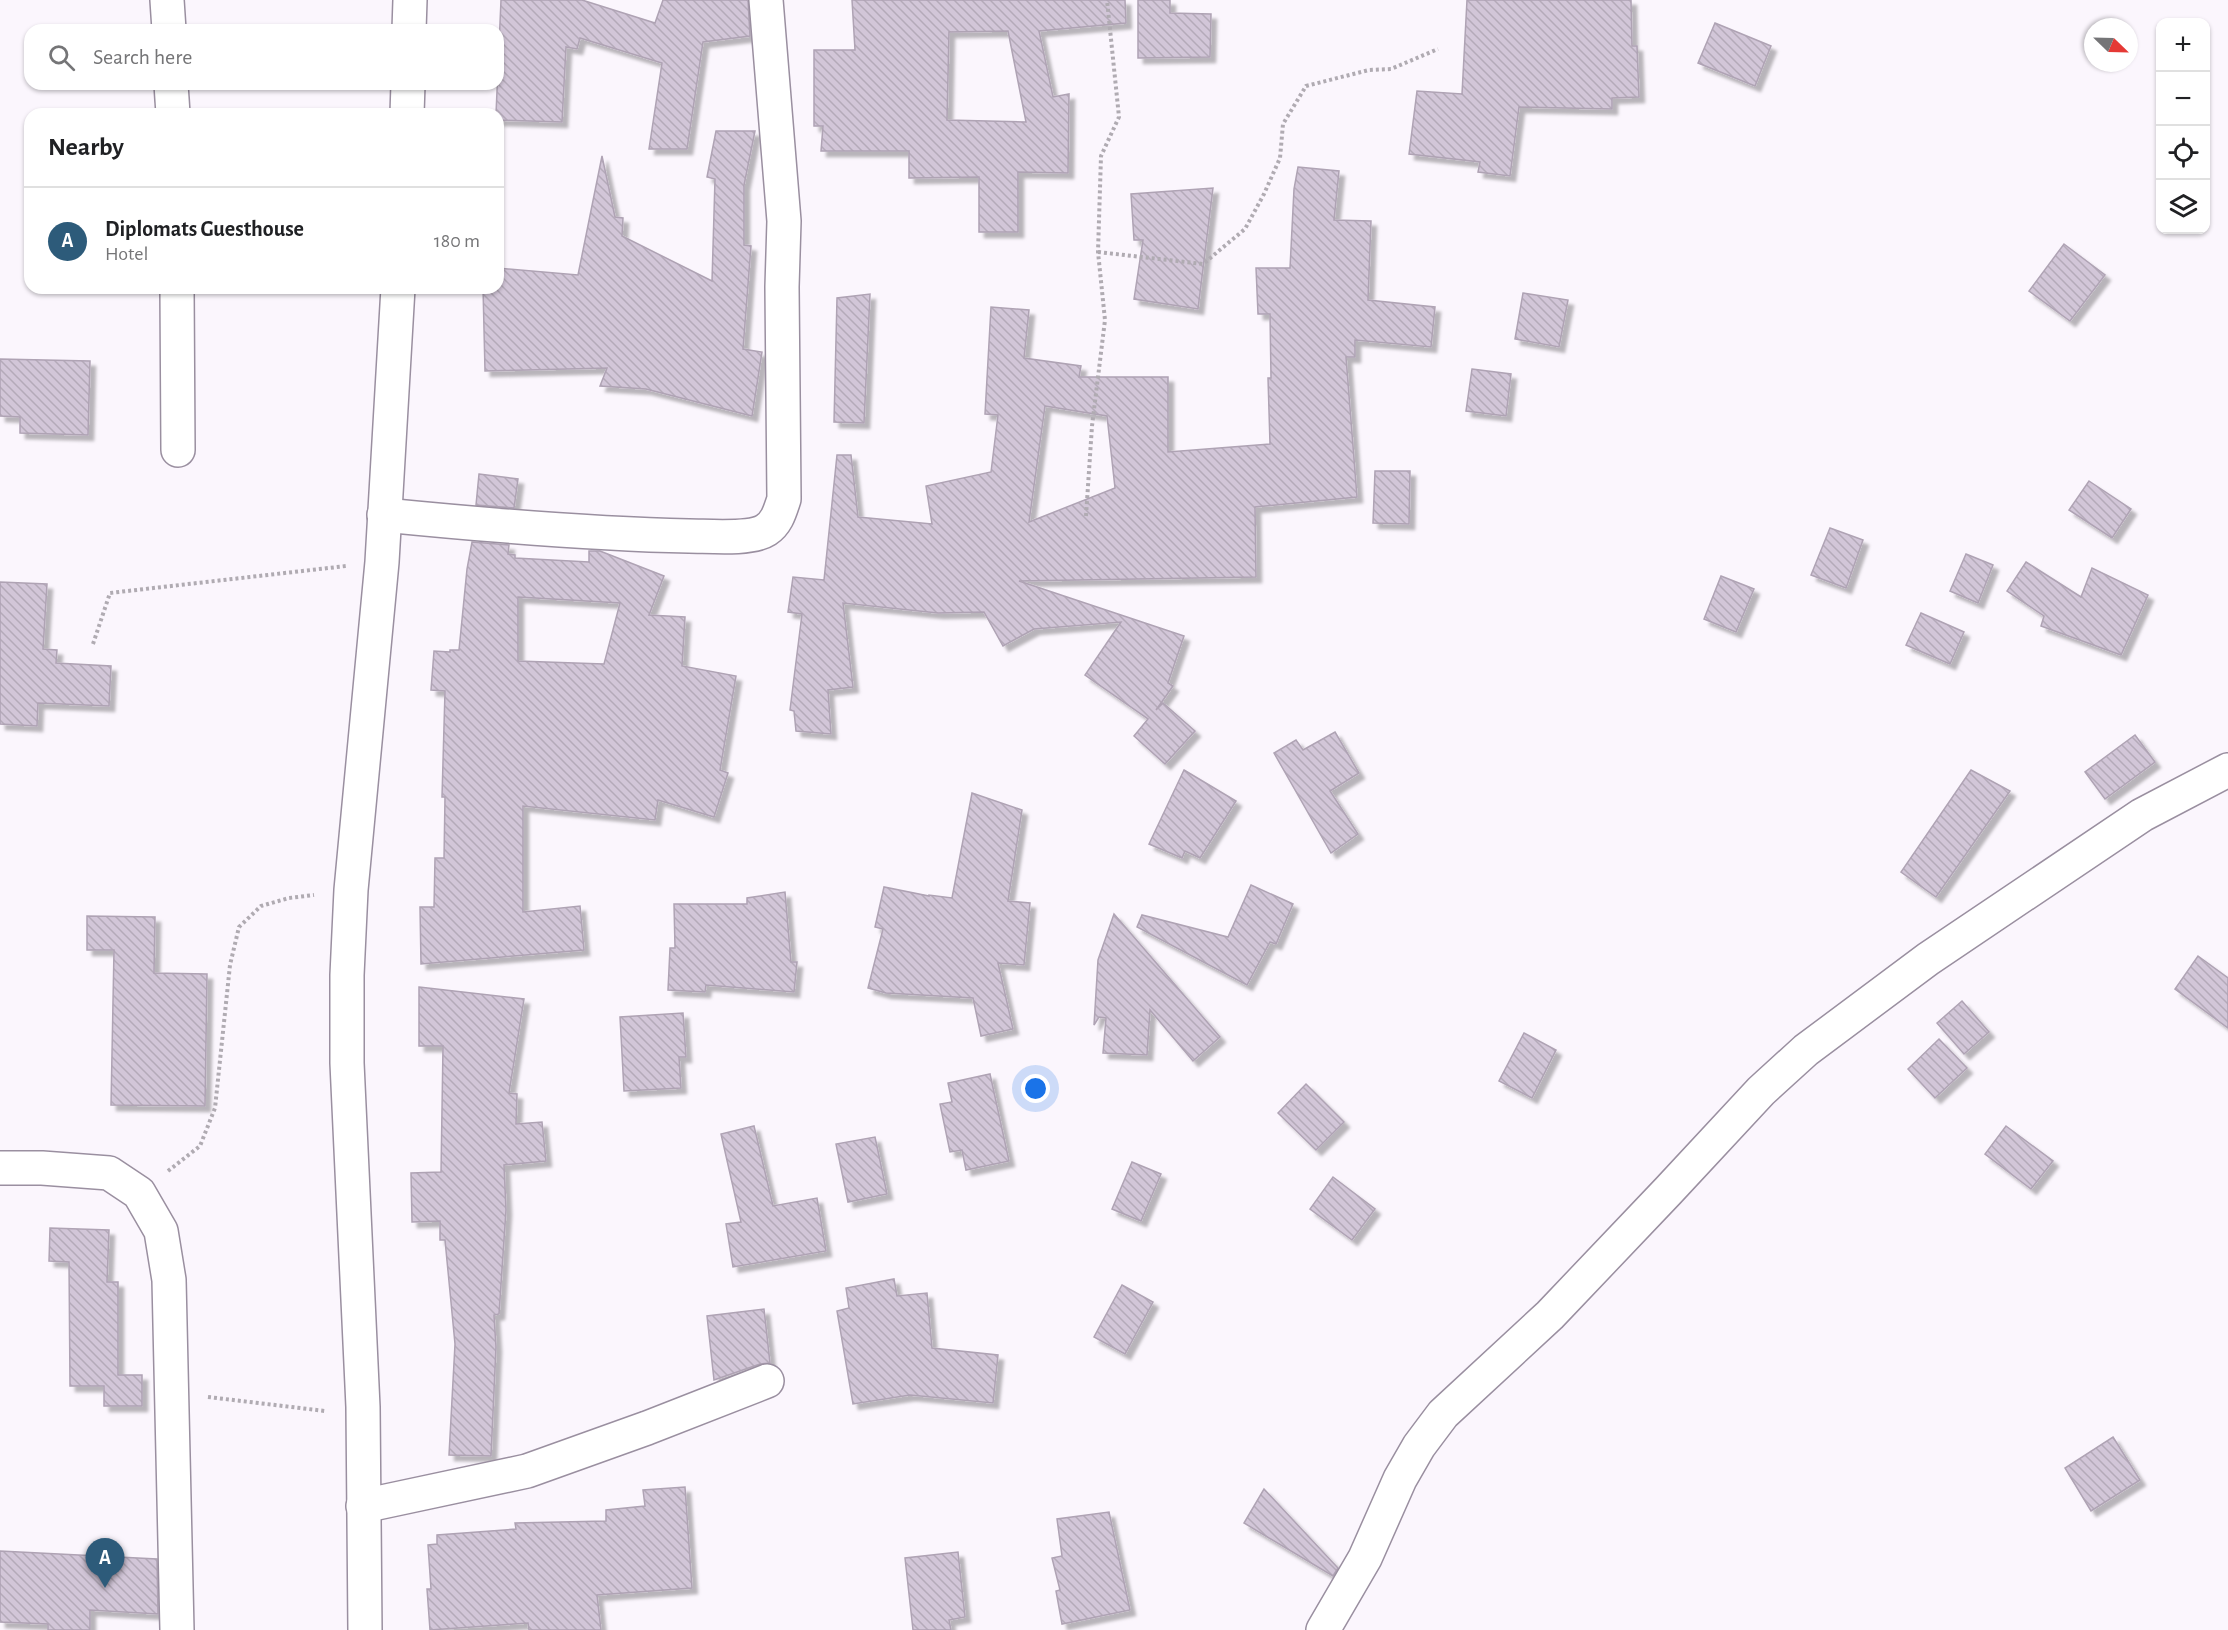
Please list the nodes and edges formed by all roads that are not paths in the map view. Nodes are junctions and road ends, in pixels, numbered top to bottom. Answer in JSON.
{"nodes":[{"id":1,"x":167,"y":0,"type":"edge"},
{"id":2,"x":410,"y":0,"type":"edge"},
{"id":3,"x":766,"y":0,"type":"edge"},
{"id":4,"x":169,"y":24,"type":"edge"},
{"id":5,"x":409,"y":24,"type":"edge"},
{"id":6,"x":171,"y":90,"type":"edge"},
{"id":7,"x":408,"y":90,"type":"edge"},
{"id":8,"x":172,"y":108,"type":"edge"},
{"id":9,"x":407,"y":108,"type":"edge"},
{"id":10,"x":177,"y":294,"type":"edge"},
{"id":11,"x":398,"y":294,"type":"edge"},
{"id":12,"x":178,"y":450,"type":"dead end"},
{"id":13,"x":384,"y":515,"type":"junction"},
{"id":14,"x":2228,"y":770,"type":"edge"},
{"id":15,"x":0,"y":1168,"type":"edge"},
{"id":16,"x":767,"y":1381,"type":"dead end"},
{"id":17,"x":363,"y":1506,"type":"junction"},
{"id":18,"x":177,"y":1630,"type":"edge"},
{"id":19,"x":365,"y":1630,"type":"edge"},
{"id":20,"x":1323,"y":1630,"type":"edge"}],
"edges":[{"from":1,"to":4,"type":"street"},
{"from":2,"to":5,"type":"street"},
{"from":3,"to":13,"type":"street"},
{"from":6,"to":8,"type":"street"},
{"from":7,"to":9,"type":"street"},
{"from":10,"to":12,"type":"street"},
{"from":11,"to":13,"type":"street"},
{"from":13,"to":17,"type":"street"},
{"from":14,"to":20,"type":"street"},
{"from":15,"to":18,"type":"street"},
{"from":16,"to":17,"type":"street"},
{"from":17,"to":19,"type":"street"}]}
